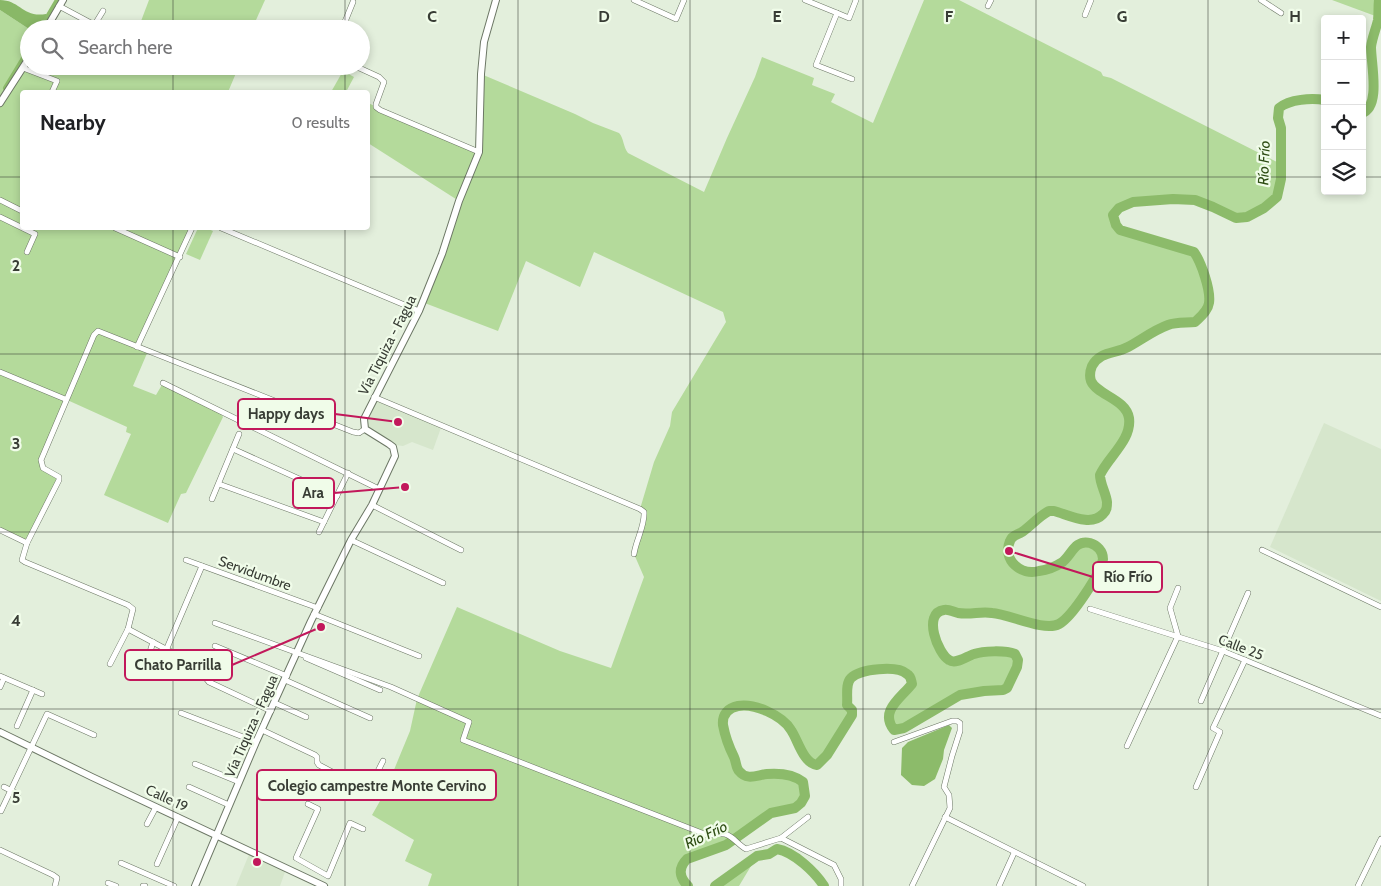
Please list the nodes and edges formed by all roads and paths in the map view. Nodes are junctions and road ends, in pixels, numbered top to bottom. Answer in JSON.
{"nodes":[{"id":1,"x":496,"y":0,"type":"edge"},
{"id":2,"x":634,"y":0,"type":"edge"},
{"id":3,"x":684,"y":0,"type":"edge"},
{"id":4,"x":805,"y":0,"type":"edge"},
{"id":5,"x":856,"y":0,"type":"edge"},
{"id":6,"x":991,"y":0,"type":"edge"},
{"id":7,"x":1091,"y":0,"type":"edge"},
{"id":8,"x":1261,"y":0,"type":"edge"},
{"id":9,"x":353,"y":2,"type":"dead end"},
{"id":10,"x":61,"y":3,"type":"edge"},
{"id":11,"x":988,"y":6,"type":"dead end"},
{"id":12,"x":103,"y":11,"type":"dead end"},
{"id":13,"x":837,"y":13,"type":"junction"},
{"id":14,"x":1281,"y":13,"type":"dead end"},
{"id":15,"x":1085,"y":15,"type":"dead end"},
{"id":16,"x":51,"y":20,"type":"edge"},
{"id":17,"x":84,"y":20,"type":"edge"},
{"id":18,"x":97,"y":20,"type":"edge"},
{"id":19,"x":346,"y":20,"type":"edge"},
{"id":20,"x":20,"y":73,"type":"edge"},
{"id":21,"x":370,"y":73,"type":"edge"},
{"id":22,"x":41,"y":75,"type":"edge"},
{"id":23,"x":852,"y":79,"type":"dead end"},
{"id":24,"x":53,"y":90,"type":"edge"},
{"id":25,"x":0,"y":103,"type":"edge"},
{"id":26,"x":479,"y":152,"type":"junction"},
{"id":27,"x":0,"y":200,"type":"edge"},
{"id":28,"x":20,"y":210,"type":"edge"},
{"id":29,"x":0,"y":217,"type":"edge"},
{"id":30,"x":20,"y":227,"type":"edge"},
{"id":31,"x":27,"y":230,"type":"edge"},
{"id":32,"x":119,"y":230,"type":"edge"},
{"id":33,"x":191,"y":230,"type":"edge"},
{"id":34,"x":226,"y":230,"type":"edge"},
{"id":35,"x":27,"y":252,"type":"dead end"},
{"id":36,"x":180,"y":257,"type":"junction"},
{"id":37,"x":419,"y":311,"type":"junction"},
{"id":38,"x":137,"y":347,"type":"junction"},
{"id":39,"x":0,"y":372,"type":"edge"},
{"id":40,"x":163,"y":382,"type":"dead end"},
{"id":41,"x":374,"y":397,"type":"junction"},
{"id":42,"x":65,"y":399,"type":"junction"},
{"id":43,"x":365,"y":429,"type":"junction"},
{"id":44,"x":239,"y":434,"type":"dead end"},
{"id":45,"x":233,"y":449,"type":"junction"},
{"id":46,"x":348,"y":473,"type":"junction"},
{"id":47,"x":219,"y":484,"type":"junction"},
{"id":48,"x":380,"y":489,"type":"junction"},
{"id":49,"x":337,"y":496,"type":"junction"},
{"id":50,"x":212,"y":499,"type":"dead end"},
{"id":51,"x":372,"y":505,"type":"junction"},
{"id":52,"x":324,"y":522,"type":"junction"},
{"id":53,"x":0,"y":530,"type":"edge"},
{"id":54,"x":319,"y":532,"type":"dead end"},
{"id":55,"x":352,"y":540,"type":"junction"},
{"id":56,"x":27,"y":543,"type":"junction"},
{"id":57,"x":461,"y":550,"type":"dead end"},
{"id":58,"x":1262,"y":550,"type":"dead end"},
{"id":59,"x":634,"y":554,"type":"dead end"},
{"id":60,"x":186,"y":560,"type":"dead end"},
{"id":61,"x":202,"y":566,"type":"junction"},
{"id":62,"x":443,"y":583,"type":"dead end"},
{"id":63,"x":1178,"y":588,"type":"dead end"},
{"id":64,"x":1248,"y":593,"type":"dead end"},
{"id":65,"x":1381,"y":607,"type":"edge"},
{"id":66,"x":1090,"y":609,"type":"dead end"},
{"id":67,"x":316,"y":611,"type":"junction"},
{"id":68,"x":215,"y":623,"type":"dead end"},
{"id":69,"x":128,"y":629,"type":"junction"},
{"id":70,"x":1178,"y":636,"type":"junction"},
{"id":71,"x":153,"y":642,"type":"junction"},
{"id":72,"x":215,"y":646,"type":"dead end"},
{"id":73,"x":167,"y":648,"type":"junction"},
{"id":74,"x":1223,"y":651,"type":"junction"},
{"id":75,"x":297,"y":653,"type":"junction"},
{"id":76,"x":419,"y":656,"type":"dead end"},
{"id":77,"x":1245,"y":660,"type":"junction"},
{"id":78,"x":110,"y":664,"type":"dead end"},
{"id":79,"x":145,"y":668,"type":"dead end"},
{"id":80,"x":2,"y":676,"type":"edge"},
{"id":81,"x":286,"y":678,"type":"junction"},
{"id":82,"x":0,"y":687,"type":"edge"},
{"id":83,"x":33,"y":690,"type":"junction"},
{"id":84,"x":380,"y":690,"type":"dead end"},
{"id":85,"x":42,"y":694,"type":"dead end"},
{"id":86,"x":1201,"y":701,"type":"dead end"},
{"id":87,"x":275,"y":703,"type":"junction"},
{"id":88,"x":271,"y":711,"type":"junction"},
{"id":89,"x":181,"y":714,"type":"dead end"},
{"id":90,"x":1381,"y":716,"type":"edge"},
{"id":91,"x":306,"y":717,"type":"dead end"},
{"id":92,"x":370,"y":718,"type":"dead end"},
{"id":93,"x":17,"y":726,"type":"dead end"},
{"id":94,"x":262,"y":730,"type":"junction"},
{"id":95,"x":0,"y":732,"type":"edge"},
{"id":96,"x":94,"y":735,"type":"dead end"},
{"id":97,"x":256,"y":742,"type":"junction"},
{"id":98,"x":894,"y":742,"type":"dead end"},
{"id":99,"x":1127,"y":746,"type":"dead end"},
{"id":100,"x":31,"y":747,"type":"junction"},
{"id":101,"x":382,"y":760,"type":"dead end"},
{"id":102,"x":194,"y":764,"type":"dead end"},
{"id":103,"x":239,"y":782,"type":"junction"},
{"id":104,"x":189,"y":786,"type":"dead end"},
{"id":105,"x":4,"y":787,"type":"dead end"},
{"id":106,"x":1196,"y":787,"type":"dead end"},
{"id":107,"x":11,"y":790,"type":"junction"},
{"id":108,"x":18,"y":794,"type":"dead end"},
{"id":109,"x":308,"y":804,"type":"dead end"},
{"id":110,"x":230,"y":805,"type":"junction"},
{"id":111,"x":156,"y":807,"type":"junction"},
{"id":112,"x":2,"y":811,"type":"dead end"},
{"id":113,"x":178,"y":817,"type":"junction"},
{"id":114,"x":808,"y":817,"type":"dead end"},
{"id":115,"x":945,"y":817,"type":"junction"},
{"id":116,"x":147,"y":824,"type":"dead end"},
{"id":117,"x":363,"y":829,"type":"dead end"},
{"id":118,"x":217,"y":835,"type":"junction"},
{"id":119,"x":781,"y":838,"type":"junction"},
{"id":120,"x":1381,"y":839,"type":"edge"},
{"id":121,"x":0,"y":850,"type":"edge"},
{"id":122,"x":1014,"y":852,"type":"junction"},
{"id":123,"x":121,"y":863,"type":"dead end"},
{"id":124,"x":157,"y":864,"type":"dead end"},
{"id":125,"x":309,"y":865,"type":"junction"},
{"id":126,"x":302,"y":876,"type":"junction"},
{"id":127,"x":108,"y":883,"type":"dead end"},
{"id":128,"x":55,"y":886,"type":"edge"},
{"id":129,"x":116,"y":886,"type":"edge"},
{"id":130,"x":174,"y":886,"type":"edge"},
{"id":131,"x":195,"y":886,"type":"edge"},
{"id":132,"x":324,"y":886,"type":"edge"},
{"id":133,"x":841,"y":886,"type":"edge"},
{"id":134,"x":912,"y":886,"type":"edge"},
{"id":135,"x":999,"y":886,"type":"edge"},
{"id":136,"x":1084,"y":886,"type":"edge"},
{"id":137,"x":1358,"y":886,"type":"edge"}],
"edges":[{"from":1,"to":26,"type":"street","name":"Vía Tiquiza - Fagua"},
{"from":2,"to":3,"type":"street"},
{"from":4,"to":13,"type":"street"},
{"from":5,"to":13,"type":"street"},
{"from":6,"to":11,"type":"street"},
{"from":7,"to":15,"type":"street"},
{"from":8,"to":14,"type":"street"},
{"from":9,"to":19,"type":"street"},
{"from":10,"to":16,"type":"street"},
{"from":10,"to":17,"type":"street"},
{"from":12,"to":18,"type":"street"},
{"from":13,"to":23,"type":"street"},
{"from":20,"to":25,"type":"street"},
{"from":21,"to":26,"type":"street"},
{"from":22,"to":24,"type":"street"},
{"from":26,"to":37,"type":"street","name":"Vía Tiquiza - Fagua"},
{"from":27,"to":28,"type":"street"},
{"from":29,"to":30,"type":"street"},
{"from":31,"to":35,"type":"street"},
{"from":32,"to":36,"type":"street"},
{"from":33,"to":36,"type":"street"},
{"from":34,"to":37,"type":"street"},
{"from":36,"to":38,"type":"street"},
{"from":37,"to":41,"type":"street","name":"Vía Tiquiza - Fagua"},
{"from":38,"to":42,"type":"street"},
{"from":38,"to":43,"type":"street"},
{"from":39,"to":42,"type":"street"},
{"from":40,"to":46,"type":"street"},
{"from":41,"to":43,"type":"street","name":"Vía Tiquiza - Fagua"},
{"from":41,"to":59,"type":"street"},
{"from":42,"to":56,"type":"street"},
{"from":43,"to":48,"type":"street","name":"Vía Tiquiza - Fagua"},
{"from":44,"to":45,"type":"street"},
{"from":45,"to":47,"type":"street"},
{"from":45,"to":49,"type":"street"},
{"from":46,"to":48,"type":"street"},
{"from":46,"to":49,"type":"street"},
{"from":47,"to":50,"type":"street"},
{"from":47,"to":52,"type":"street"},
{"from":48,"to":51,"type":"street","name":"Vía Tiquiza - Fagua"},
{"from":49,"to":52,"type":"street"},
{"from":51,"to":55,"type":"street","name":"Vía Tiquiza - Fagua"},
{"from":51,"to":57,"type":"street"},
{"from":52,"to":54,"type":"street"},
{"from":53,"to":56,"type":"street"},
{"from":55,"to":62,"type":"street"},
{"from":55,"to":67,"type":"street","name":"Vía Tiquiza - Fagua"},
{"from":56,"to":69,"type":"street"},
{"from":58,"to":65,"type":"street"},
{"from":60,"to":61,"type":"street","name":"Servidumbre"},
{"from":61,"to":67,"type":"street","name":"Servidumbre"},
{"from":61,"to":73,"type":"street"},
{"from":63,"to":70,"type":"street"},
{"from":64,"to":74,"type":"street"},
{"from":66,"to":70,"type":"street","name":"Calle 25"},
{"from":67,"to":75,"type":"street","name":"Vía Tiquiza - Fagua"},
{"from":67,"to":76,"type":"street","name":"Servidumbre"},
{"from":68,"to":75,"type":"street"},
{"from":69,"to":71,"type":"street"},
{"from":69,"to":78,"type":"street"},
{"from":70,"to":74,"type":"street","name":"Calle 25"},
{"from":70,"to":99,"type":"street"},
{"from":71,"to":73,"type":"street"},
{"from":71,"to":79,"type":"street"},
{"from":72,"to":81,"type":"street"},
{"from":73,"to":88,"type":"street"},
{"from":74,"to":77,"type":"street","name":"Calle 25"},
{"from":74,"to":86,"type":"street"},
{"from":75,"to":81,"type":"street","name":"Vía Tiquiza - Fagua"},
{"from":75,"to":84,"type":"street"},
{"from":75,"to":119,"type":"street"},
{"from":77,"to":90,"type":"street","name":"Calle 25"},
{"from":77,"to":106,"type":"street"},
{"from":80,"to":82,"type":"street"},
{"from":80,"to":83,"type":"street"},
{"from":81,"to":87,"type":"street","name":"Vía Tiquiza - Fagua"},
{"from":81,"to":92,"type":"street"},
{"from":83,"to":85,"type":"street"},
{"from":83,"to":93,"type":"street"},
{"from":87,"to":88,"type":"street","name":"Vía Tiquiza - Fagua"},
{"from":87,"to":91,"type":"street"},
{"from":88,"to":94,"type":"street","name":"Vía Tiquiza - Fagua"},
{"from":89,"to":97,"type":"street"},
{"from":94,"to":97,"type":"street","name":"Vía Tiquiza - Fagua"},
{"from":94,"to":101,"type":"street"},
{"from":95,"to":100,"type":"street","name":"Calle 19"},
{"from":96,"to":100,"type":"street"},
{"from":97,"to":103,"type":"street","name":"Vía Tiquiza - Fagua"},
{"from":98,"to":115,"type":"street"},
{"from":100,"to":107,"type":"street"},
{"from":100,"to":111,"type":"street","name":"Calle 19"},
{"from":102,"to":103,"type":"street"},
{"from":103,"to":110,"type":"street","name":"Vía Tiquiza - Fagua"},
{"from":104,"to":110,"type":"street"},
{"from":105,"to":107,"type":"street"},
{"from":107,"to":108,"type":"street"},
{"from":107,"to":112,"type":"street"},
{"from":109,"to":125,"type":"street"},
{"from":110,"to":118,"type":"street","name":"Vía Tiquiza - Fagua"},
{"from":111,"to":113,"type":"street","name":"Calle 19"},
{"from":111,"to":116,"type":"street"},
{"from":113,"to":118,"type":"street","name":"Calle 19"},
{"from":113,"to":124,"type":"street"},
{"from":114,"to":119,"type":"street"},
{"from":115,"to":122,"type":"street"},
{"from":115,"to":134,"type":"street"},
{"from":117,"to":125,"type":"street"},
{"from":118,"to":126,"type":"street","name":"Calle 19"},
{"from":118,"to":131,"type":"street","name":"Vía Tiquiza - Fagua"},
{"from":119,"to":133,"type":"street"},
{"from":120,"to":137,"type":"street"},
{"from":121,"to":128,"type":"street"},
{"from":122,"to":135,"type":"street"},
{"from":122,"to":136,"type":"street"},
{"from":123,"to":130,"type":"street"},
{"from":125,"to":126,"type":"street"},
{"from":126,"to":132,"type":"street","name":"Calle 19"},
{"from":127,"to":129,"type":"street"}]}
